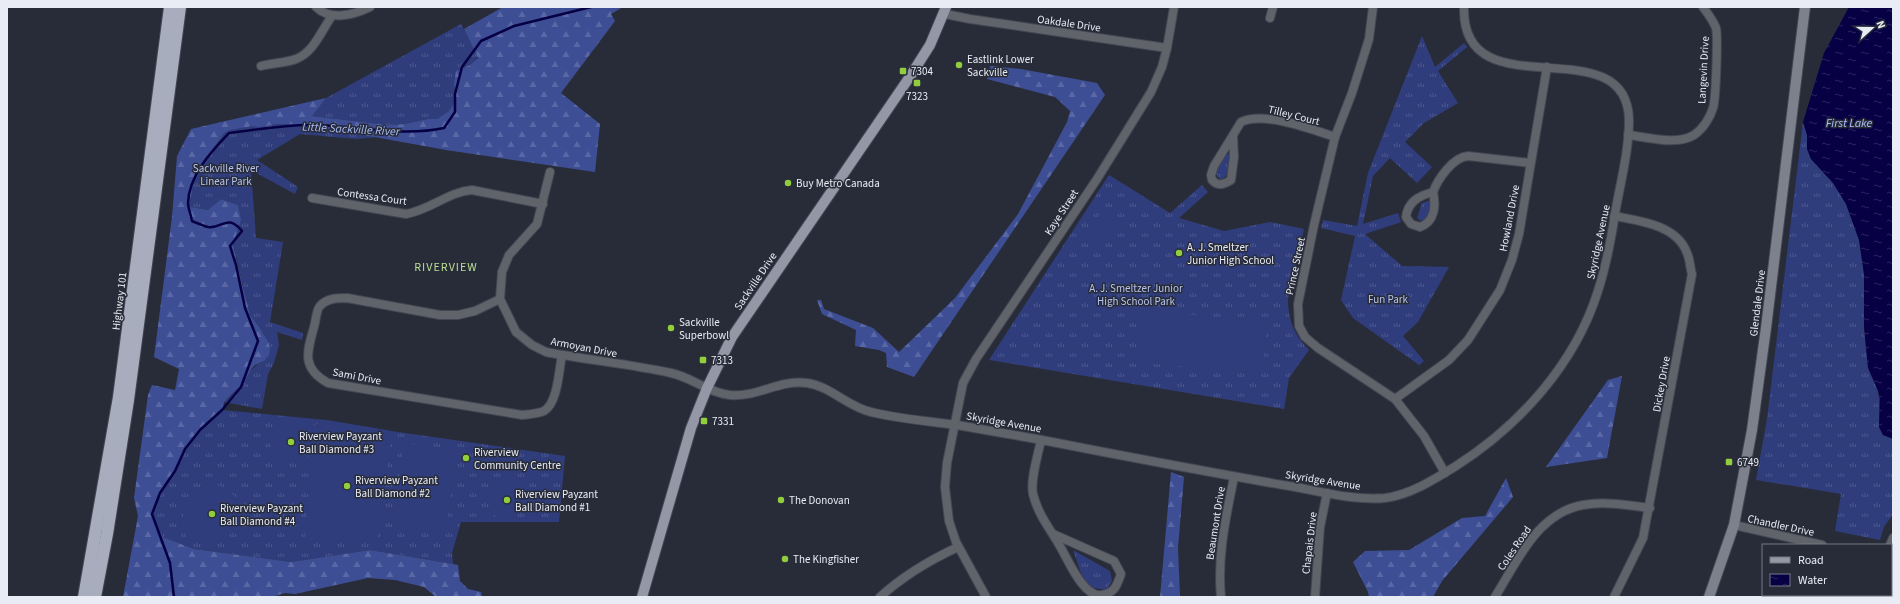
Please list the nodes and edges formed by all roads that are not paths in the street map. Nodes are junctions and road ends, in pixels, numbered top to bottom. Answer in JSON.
{"nodes":[{"id":1,"x":170,"y":7,"type":"edge"},
{"id":2,"x":180,"y":7,"type":"edge"},
{"id":3,"x":316,"y":7,"type":"edge"},
{"id":4,"x":370,"y":7,"type":"edge"},
{"id":5,"x":1174,"y":7,"type":"edge"},
{"id":6,"x":1273,"y":7,"type":"edge"},
{"id":7,"x":1373,"y":7,"type":"edge"},
{"id":8,"x":1464,"y":7,"type":"edge"},
{"id":9,"x":1703,"y":7,"type":"edge"},
{"id":10,"x":1805,"y":7,"type":"edge"},
{"id":11,"x":945,"y":10,"type":"edge"},
{"id":12,"x":332,"y":16,"type":"junction"},
{"id":13,"x":1270,"y":18,"type":"dead end"},
{"id":14,"x":1168,"y":48,"type":"junction"},
{"id":15,"x":261,"y":66,"type":"dead end"},
{"id":16,"x":1547,"y":67,"type":"junction"},
{"id":17,"x":1628,"y":135,"type":"junction"},
{"id":18,"x":1233,"y":136,"type":"junction"},
{"id":19,"x":1335,"y":137,"type":"junction"},
{"id":20,"x":1530,"y":163,"type":"junction"},
{"id":21,"x":550,"y":172,"type":"dead end"},
{"id":22,"x":1433,"y":192,"type":"dead end"},
{"id":23,"x":312,"y":198,"type":"dead end"},
{"id":24,"x":543,"y":204,"type":"junction"},
{"id":25,"x":1614,"y":216,"type":"junction"},
{"id":26,"x":500,"y":299,"type":"junction"},
{"id":27,"x":562,"y":355,"type":"junction"},
{"id":28,"x":707,"y":388,"type":"junction"},
{"id":29,"x":1395,"y":399,"type":"junction"},
{"id":30,"x":956,"y":425,"type":"junction"},
{"id":31,"x":1041,"y":440,"type":"junction"},
{"id":32,"x":1445,"y":473,"type":"junction"},
{"id":33,"x":1234,"y":477,"type":"junction"},
{"id":34,"x":1327,"y":492,"type":"junction"},
{"id":35,"x":1650,"y":508,"type":"junction"},
{"id":36,"x":1734,"y":525,"type":"junction"},
{"id":37,"x":1054,"y":534,"type":"junction"},
{"id":38,"x":1818,"y":544,"type":"edge"},
{"id":39,"x":958,"y":547,"type":"junction"},
{"id":40,"x":84,"y":597,"type":"edge"},
{"id":41,"x":95,"y":597,"type":"edge"},
{"id":42,"x":642,"y":597,"type":"edge"},
{"id":43,"x":880,"y":597,"type":"edge"},
{"id":44,"x":986,"y":597,"type":"edge"},
{"id":45,"x":1221,"y":597,"type":"edge"},
{"id":46,"x":1315,"y":597,"type":"edge"},
{"id":47,"x":1495,"y":597,"type":"edge"},
{"id":48,"x":1614,"y":597,"type":"edge"},
{"id":49,"x":1709,"y":597,"type":"edge"}],
"edges":[{"from":1,"to":40,"type":"highway","name":"Highway 101"},
{"from":2,"to":41,"type":"highway","name":"Highway 101"},
{"from":3,"to":12,"type":"street"},
{"from":4,"to":12,"type":"street"},
{"from":5,"to":14,"type":"street","name":"Kaye Street"},
{"from":6,"to":13,"type":"street"},
{"from":7,"to":19,"type":"street","name":"Prince Street"},
{"from":8,"to":16,"type":"street","name":"Skyridge Avenue"},
{"from":9,"to":17,"type":"street","name":"Langevin Drive"},
{"from":10,"to":36,"type":"main road","name":"Glendale Drive"},
{"from":11,"to":14,"type":"street","name":"Oakdale Drive"},
{"from":11,"to":28,"type":"main road","name":"Sackville Drive"},
{"from":12,"to":15,"type":"street"},
{"from":14,"to":30,"type":"street","name":"Kaye Street"},
{"from":16,"to":17,"type":"street","name":"Skyridge Avenue"},
{"from":16,"to":20,"type":"street","name":"Howland Drive"},
{"from":17,"to":25,"type":"street","name":"Skyridge Avenue"},
{"from":18,"to":18,"type":"street","name":"Tilley Court"},
{"from":18,"to":19,"type":"street","name":"Tilley Court"},
{"from":19,"to":29,"type":"street","name":"Prince Street"},
{"from":20,"to":22,"type":"street"},
{"from":20,"to":29,"type":"street","name":"Howland Drive"},
{"from":21,"to":24,"type":"street"},
{"from":23,"to":24,"type":"street","name":"Contessa Court"},
{"from":24,"to":26,"type":"street"},
{"from":25,"to":32,"type":"street","name":"Skyridge Avenue"},
{"from":25,"to":35,"type":"street","name":"Dickey Drive"},
{"from":26,"to":27,"type":"street","name":"Armoyan Drive"},
{"from":26,"to":27,"type":"street","name":"Sami Drive"},
{"from":27,"to":28,"type":"street","name":"Armoyan Drive"},
{"from":28,"to":30,"type":"street","name":"Skyridge Avenue"},
{"from":28,"to":42,"type":"main road","name":"Sackville Drive"},
{"from":29,"to":32,"type":"street","name":"Prince Street"},
{"from":30,"to":31,"type":"street","name":"Skyridge Avenue"},
{"from":30,"to":39,"type":"street","name":"Kaye Street"},
{"from":31,"to":33,"type":"street","name":"Skyridge Avenue"},
{"from":31,"to":37,"type":"street"},
{"from":32,"to":34,"type":"street","name":"Skyridge Avenue"},
{"from":33,"to":34,"type":"street","name":"Skyridge Avenue"},
{"from":33,"to":45,"type":"street","name":"Beaumont Drive"},
{"from":34,"to":46,"type":"street","name":"Chapais Drive"},
{"from":35,"to":47,"type":"street","name":"Coles Road"},
{"from":35,"to":48,"type":"street","name":"Dickey Drive"},
{"from":36,"to":38,"type":"street","name":"Chandler Drive"},
{"from":36,"to":49,"type":"main road","name":"Glendale Drive"},
{"from":37,"to":37,"type":"street"},
{"from":39,"to":43,"type":"street"},
{"from":39,"to":44,"type":"street","name":"Kaye Street"}]}
